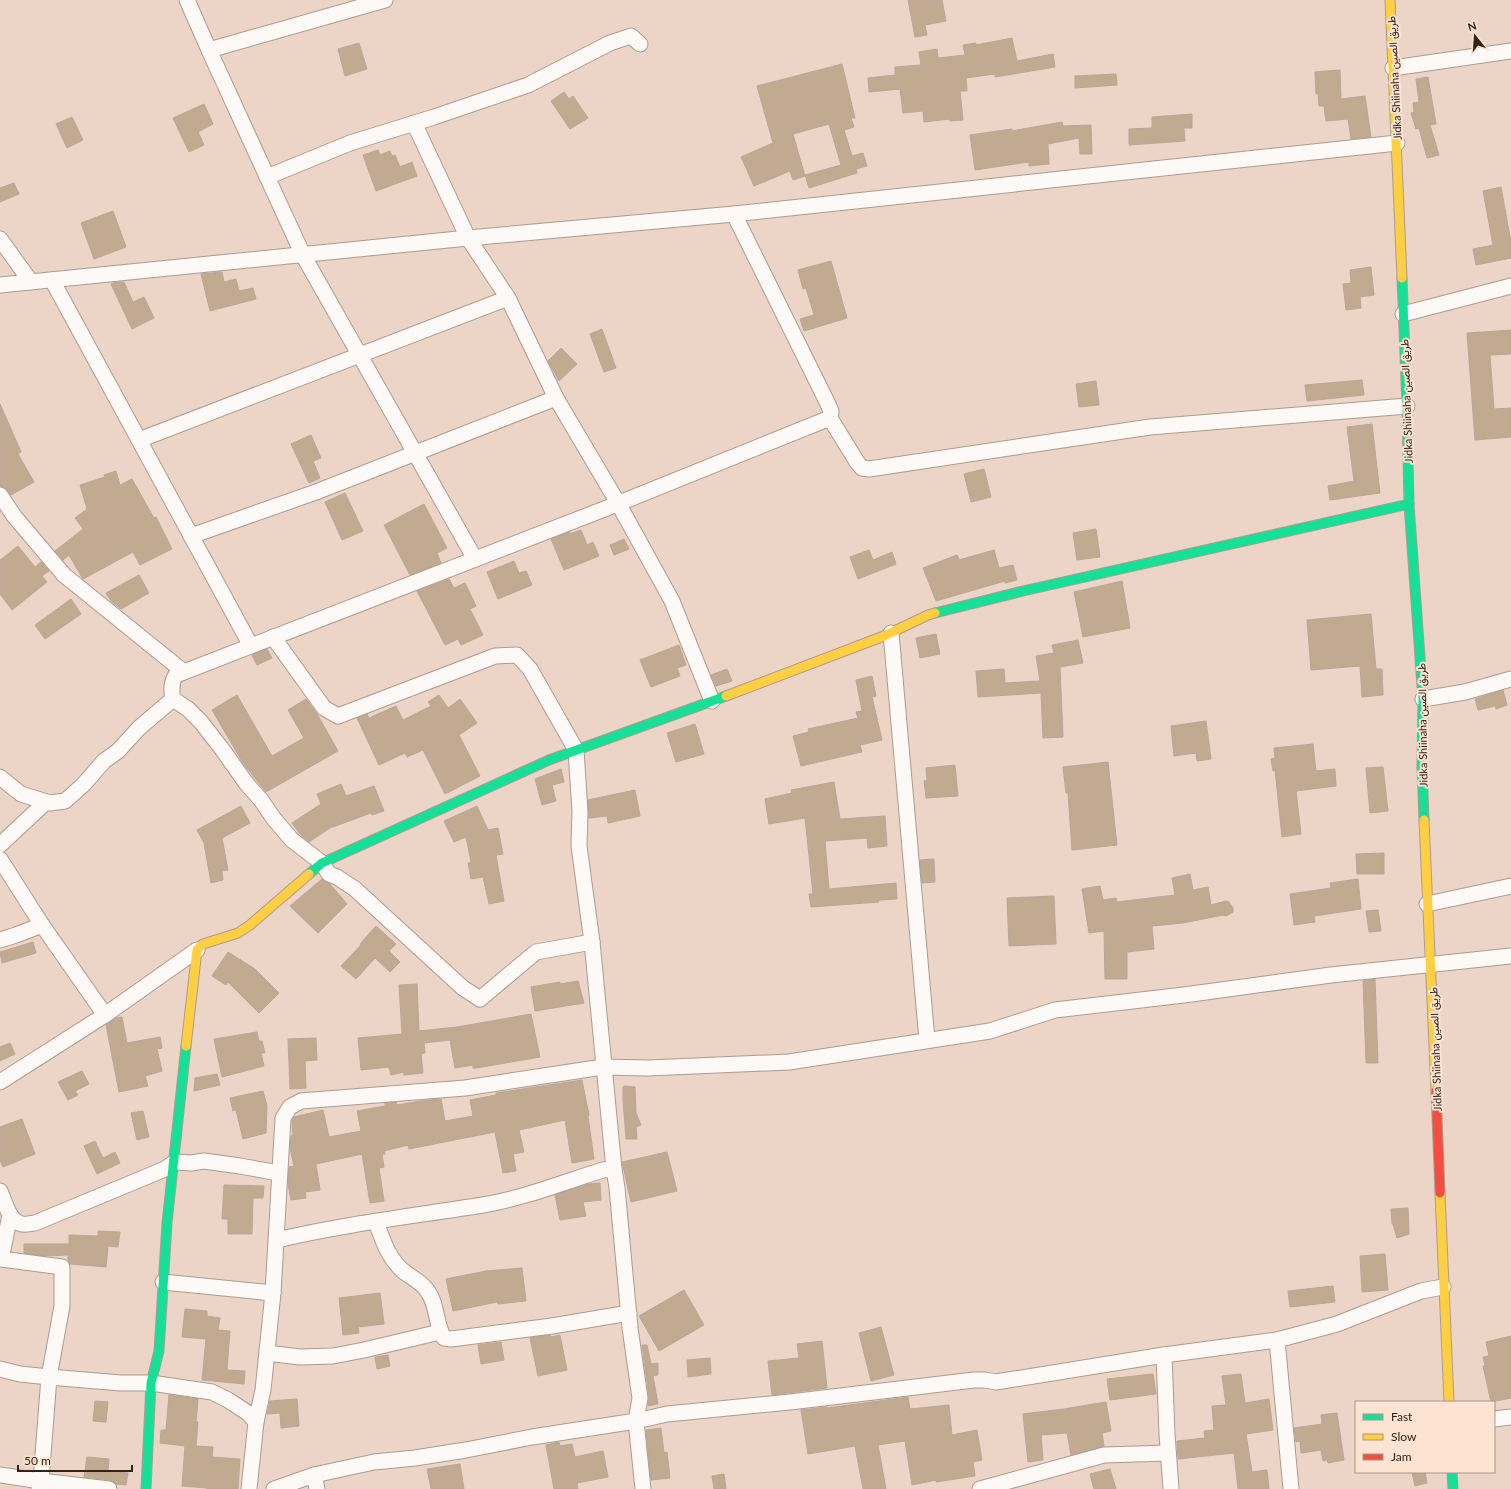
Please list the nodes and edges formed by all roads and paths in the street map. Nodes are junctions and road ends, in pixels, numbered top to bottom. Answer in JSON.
{"nodes":[{"id":1,"x":187,"y":0,"type":"edge"},
{"id":2,"x":385,"y":0,"type":"edge"},
{"id":3,"x":1390,"y":0,"type":"edge"},
{"id":4,"x":640,"y":44,"type":"dead end"},
{"id":5,"x":209,"y":50,"type":"junction"},
{"id":6,"x":1511,"y":51,"type":"edge"},
{"id":7,"x":1393,"y":68,"type":"junction"},
{"id":8,"x":414,"y":123,"type":"junction"},
{"id":9,"x":1397,"y":143,"type":"junction"},
{"id":10,"x":267,"y":177,"type":"junction"},
{"id":11,"x":734,"y":214,"type":"junction"},
{"id":12,"x":468,"y":238,"type":"junction"},
{"id":13,"x":0,"y":239,"type":"edge"},
{"id":14,"x":303,"y":255,"type":"junction"},
{"id":15,"x":52,"y":280,"type":"junction"},
{"id":16,"x":31,"y":282,"type":"junction"},
{"id":17,"x":0,"y":285,"type":"edge"},
{"id":18,"x":1511,"y":286,"type":"edge"},
{"id":19,"x":508,"y":298,"type":"junction"},
{"id":20,"x":1403,"y":314,"type":"junction"},
{"id":21,"x":360,"y":355,"type":"junction"},
{"id":22,"x":556,"y":398,"type":"junction"},
{"id":23,"x":1407,"y":406,"type":"junction"},
{"id":24,"x":830,"y":418,"type":"junction"},
{"id":25,"x":139,"y":440,"type":"junction"},
{"id":26,"x":415,"y":454,"type":"junction"},
{"id":27,"x":0,"y":495,"type":"edge"},
{"id":28,"x":618,"y":503,"type":"junction"},
{"id":29,"x":1409,"y":504,"type":"junction"},
{"id":30,"x":191,"y":536,"type":"junction"},
{"id":31,"x":475,"y":559,"type":"junction"},
{"id":32,"x":891,"y":633,"type":"junction"},
{"id":33,"x":273,"y":637,"type":"junction"},
{"id":34,"x":251,"y":646,"type":"junction"},
{"id":35,"x":184,"y":672,"type":"junction"},
{"id":36,"x":1511,"y":679,"type":"edge"},
{"id":37,"x":173,"y":699,"type":"junction"},
{"id":38,"x":1423,"y":699,"type":"junction"},
{"id":39,"x":712,"y":701,"type":"junction"},
{"id":40,"x":576,"y":750,"type":"junction"},
{"id":41,"x":0,"y":777,"type":"edge"},
{"id":42,"x":46,"y":802,"type":"junction"},
{"id":43,"x":0,"y":845,"type":"edge"},
{"id":44,"x":0,"y":859,"type":"edge"},
{"id":45,"x":322,"y":863,"type":"junction"},
{"id":46,"x":1511,"y":886,"type":"edge"},
{"id":47,"x":1427,"y":904,"type":"junction"},
{"id":48,"x":42,"y":925,"type":"junction"},
{"id":49,"x":0,"y":940,"type":"edge"},
{"id":50,"x":592,"y":942,"type":"junction"},
{"id":51,"x":197,"y":950,"type":"junction"},
{"id":52,"x":1511,"y":956,"type":"edge"},
{"id":53,"x":1431,"y":965,"type":"junction"},
{"id":54,"x":105,"y":1015,"type":"junction"},
{"id":55,"x":927,"y":1040,"type":"junction"},
{"id":56,"x":603,"y":1068,"type":"junction"},
{"id":57,"x":0,"y":1082,"type":"edge"},
{"id":58,"x":175,"y":1162,"type":"junction"},
{"id":59,"x":614,"y":1169,"type":"junction"},
{"id":60,"x":279,"y":1173,"type":"junction"},
{"id":61,"x":0,"y":1191,"type":"edge"},
{"id":62,"x":10,"y":1215,"type":"junction"},
{"id":63,"x":376,"y":1222,"type":"junction"},
{"id":64,"x":277,"y":1240,"type":"junction"},
{"id":65,"x":163,"y":1282,"type":"junction"},
{"id":66,"x":1443,"y":1287,"type":"junction"},
{"id":67,"x":273,"y":1293,"type":"junction"},
{"id":68,"x":629,"y":1314,"type":"junction"},
{"id":69,"x":440,"y":1332,"type":"junction"},
{"id":70,"x":1277,"y":1340,"type":"junction"},
{"id":71,"x":267,"y":1353,"type":"junction"},
{"id":72,"x":1164,"y":1354,"type":"junction"},
{"id":73,"x":0,"y":1369,"type":"edge"},
{"id":74,"x":49,"y":1377,"type":"junction"},
{"id":75,"x":152,"y":1383,"type":"junction"},
{"id":76,"x":1449,"y":1401,"type":"edge"},
{"id":77,"x":1511,"y":1417,"type":"edge"},
{"id":78,"x":1495,"y":1419,"type":"edge"},
{"id":79,"x":636,"y":1421,"type":"junction"},
{"id":80,"x":256,"y":1422,"type":"junction"},
{"id":81,"x":1168,"y":1453,"type":"junction"},
{"id":82,"x":1452,"y":1473,"type":"edge"},
{"id":83,"x":0,"y":1475,"type":"edge"},
{"id":84,"x":316,"y":1482,"type":"edge"},
{"id":85,"x":40,"y":1485,"type":"edge"},
{"id":86,"x":109,"y":1489,"type":"edge"},
{"id":87,"x":146,"y":1489,"type":"edge"},
{"id":88,"x":249,"y":1489,"type":"edge"},
{"id":89,"x":274,"y":1489,"type":"edge"},
{"id":90,"x":643,"y":1489,"type":"edge"},
{"id":91,"x":980,"y":1489,"type":"edge"},
{"id":92,"x":1171,"y":1489,"type":"edge"},
{"id":93,"x":1291,"y":1489,"type":"edge"},
{"id":94,"x":1453,"y":1489,"type":"edge"}],
"edges":[{"from":1,"to":5,"type":"street"},
{"from":2,"to":5,"type":"street"},
{"from":3,"to":7,"type":"street","name":"Jidka Shiinaha طريق الصين"},
{"from":4,"to":8,"type":"street"},
{"from":5,"to":10,"type":"street"},
{"from":6,"to":7,"type":"street"},
{"from":7,"to":9,"type":"street","name":"Jidka Shiinaha طريق الصين"},
{"from":8,"to":10,"type":"street"},
{"from":8,"to":12,"type":"street"},
{"from":9,"to":11,"type":"street"},
{"from":9,"to":20,"type":"street","name":"Jidka Shiinaha طريق الصين"},
{"from":10,"to":14,"type":"street"},
{"from":11,"to":12,"type":"street"},
{"from":11,"to":24,"type":"street"},
{"from":12,"to":14,"type":"street"},
{"from":12,"to":19,"type":"street"},
{"from":13,"to":16,"type":"street"},
{"from":14,"to":15,"type":"street"},
{"from":14,"to":21,"type":"street"},
{"from":15,"to":16,"type":"street"},
{"from":15,"to":25,"type":"street"},
{"from":16,"to":17,"type":"street"},
{"from":18,"to":20,"type":"street"},
{"from":19,"to":21,"type":"street"},
{"from":19,"to":22,"type":"street"},
{"from":20,"to":23,"type":"street","name":"Jidka Shiinaha طريق الصين"},
{"from":21,"to":25,"type":"street"},
{"from":21,"to":26,"type":"street"},
{"from":22,"to":26,"type":"street"},
{"from":22,"to":28,"type":"street"},
{"from":23,"to":24,"type":"street"},
{"from":23,"to":29,"type":"street","name":"Jidka Shiinaha طريق الصين"},
{"from":24,"to":28,"type":"street"},
{"from":25,"to":30,"type":"street"},
{"from":26,"to":30,"type":"street"},
{"from":26,"to":31,"type":"street"},
{"from":27,"to":35,"type":"street"},
{"from":28,"to":31,"type":"street"},
{"from":28,"to":39,"type":"street"},
{"from":29,"to":32,"type":"street"},
{"from":29,"to":38,"type":"street","name":"Jidka Shiinaha طريق الصين"},
{"from":30,"to":34,"type":"street"},
{"from":31,"to":33,"type":"street"},
{"from":32,"to":39,"type":"street"},
{"from":32,"to":55,"type":"street"},
{"from":33,"to":34,"type":"street"},
{"from":33,"to":40,"type":"street"},
{"from":34,"to":35,"type":"street"},
{"from":35,"to":37,"type":"street"},
{"from":36,"to":38,"type":"street"},
{"from":37,"to":42,"type":"street"},
{"from":37,"to":45,"type":"street"},
{"from":38,"to":47,"type":"street","name":"Jidka Shiinaha طريق الصين"},
{"from":39,"to":40,"type":"street"},
{"from":40,"to":45,"type":"street"},
{"from":40,"to":50,"type":"street"},
{"from":41,"to":42,"type":"street"},
{"from":42,"to":43,"type":"street"},
{"from":44,"to":48,"type":"street"},
{"from":45,"to":50,"type":"street"},
{"from":45,"to":51,"type":"street"},
{"from":46,"to":47,"type":"street"},
{"from":47,"to":53,"type":"street","name":"Jidka Shiinaha طريق الصين"},
{"from":48,"to":49,"type":"street"},
{"from":48,"to":54,"type":"street"},
{"from":50,"to":56,"type":"street"},
{"from":51,"to":54,"type":"street"},
{"from":51,"to":58,"type":"street"},
{"from":52,"to":53,"type":"street"},
{"from":53,"to":55,"type":"street"},
{"from":53,"to":66,"type":"street","name":"Jidka Shiinaha طريق الصين"},
{"from":54,"to":57,"type":"street"},
{"from":55,"to":56,"type":"street"},
{"from":56,"to":59,"type":"street"},
{"from":56,"to":60,"type":"street"},
{"from":58,"to":60,"type":"street"},
{"from":58,"to":62,"type":"street"},
{"from":58,"to":65,"type":"street"},
{"from":59,"to":63,"type":"street"},
{"from":59,"to":68,"type":"street"},
{"from":60,"to":64,"type":"street"},
{"from":61,"to":62,"type":"street"},
{"from":62,"to":74,"type":"street"},
{"from":63,"to":64,"type":"street"},
{"from":63,"to":69,"type":"street"},
{"from":64,"to":67,"type":"street"},
{"from":65,"to":67,"type":"street"},
{"from":65,"to":75,"type":"street"},
{"from":66,"to":70,"type":"street"},
{"from":66,"to":76,"type":"street","name":"Jidka Shiinaha طريق الصين"},
{"from":67,"to":71,"type":"street"},
{"from":68,"to":69,"type":"street"},
{"from":68,"to":79,"type":"street"},
{"from":69,"to":71,"type":"street"},
{"from":70,"to":72,"type":"street"},
{"from":70,"to":93,"type":"street"},
{"from":71,"to":80,"type":"street"},
{"from":72,"to":79,"type":"street"},
{"from":72,"to":81,"type":"street"},
{"from":73,"to":74,"type":"street"},
{"from":74,"to":75,"type":"street"},
{"from":74,"to":85,"type":"street"},
{"from":75,"to":80,"type":"street"},
{"from":75,"to":87,"type":"street"},
{"from":77,"to":78,"type":"street"},
{"from":79,"to":84,"type":"street"},
{"from":79,"to":90,"type":"street"},
{"from":80,"to":88,"type":"street"},
{"from":81,"to":91,"type":"street"},
{"from":81,"to":92,"type":"street"},
{"from":82,"to":94,"type":"street"},
{"from":83,"to":85,"type":"street"},
{"from":84,"to":89,"type":"street"},
{"from":85,"to":86,"type":"street"}]}
